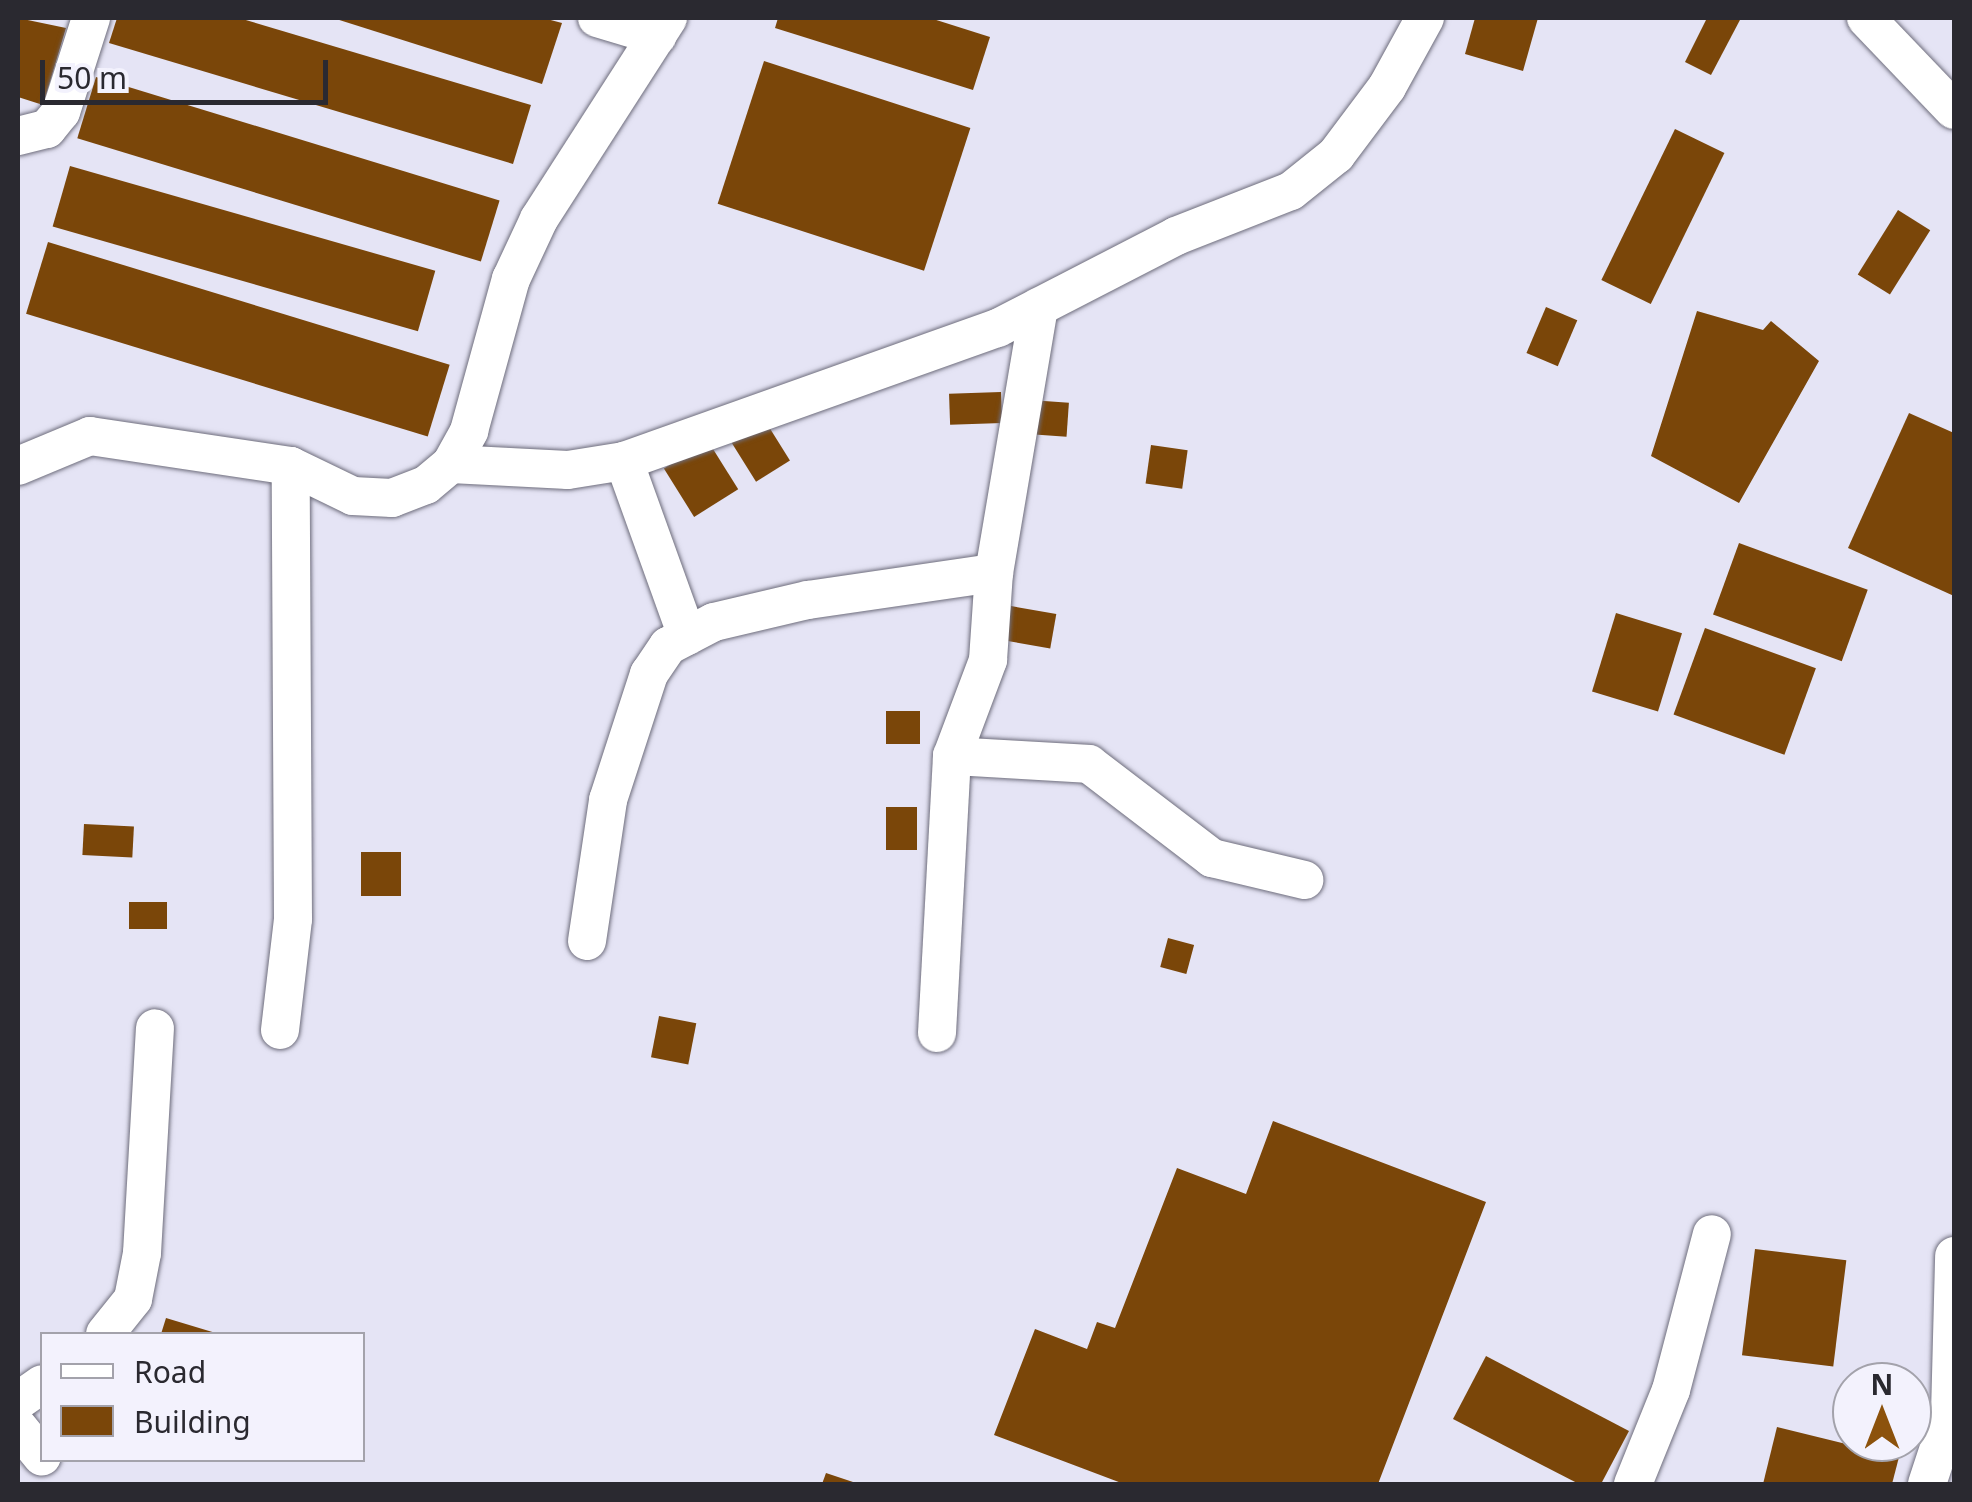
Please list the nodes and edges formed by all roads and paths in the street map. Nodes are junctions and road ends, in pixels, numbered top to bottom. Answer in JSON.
{"nodes":[{"id":1,"x":91,"y":18,"type":"edge"},
{"id":2,"x":597,"y":18,"type":"edge"},
{"id":3,"x":1425,"y":18,"type":"edge"},
{"id":4,"x":1866,"y":18,"type":"edge"},
{"id":5,"x":663,"y":27,"type":"edge"},
{"id":6,"x":1954,"y":110,"type":"edge"},
{"id":7,"x":18,"y":136,"type":"edge"},
{"id":8,"x":1038,"y":307,"type":"junction"},
{"id":9,"x":624,"y":461,"type":"junction"},
{"id":10,"x":452,"y":464,"type":"junction"},
{"id":11,"x":18,"y":466,"type":"edge"},
{"id":12,"x":291,"y":466,"type":"junction"},
{"id":13,"x":994,"y":573,"type":"junction"},
{"id":14,"x":687,"y":636,"type":"junction"},
{"id":15,"x":952,"y":756,"type":"junction"},
{"id":16,"x":1304,"y":880,"type":"dead end"},
{"id":17,"x":587,"y":941,"type":"dead end"},
{"id":18,"x":155,"y":1028,"type":"dead end"},
{"id":19,"x":280,"y":1030,"type":"dead end"},
{"id":20,"x":937,"y":1033,"type":"dead end"},
{"id":21,"x":1712,"y":1234,"type":"dead end"},
{"id":22,"x":1954,"y":1256,"type":"edge"},
{"id":23,"x":107,"y":1332,"type":"edge"},
{"id":24,"x":40,"y":1385,"type":"edge"},
{"id":25,"x":18,"y":1401,"type":"edge"},
{"id":26,"x":18,"y":1427,"type":"edge"},
{"id":27,"x":40,"y":1454,"type":"edge"},
{"id":28,"x":46,"y":1462,"type":"edge"},
{"id":29,"x":65,"y":1484,"type":"edge"},
{"id":30,"x":1633,"y":1484,"type":"edge"},
{"id":31,"x":1927,"y":1484,"type":"edge"}],
"edges":[{"from":1,"to":7,"type":"street"},
{"from":2,"to":5,"type":"street"},
{"from":3,"to":8,"type":"street"},
{"from":4,"to":6,"type":"street"},
{"from":5,"to":10,"type":"street"},
{"from":8,"to":9,"type":"street"},
{"from":8,"to":13,"type":"street"},
{"from":9,"to":10,"type":"street"},
{"from":9,"to":14,"type":"street"},
{"from":10,"to":12,"type":"street"},
{"from":11,"to":12,"type":"street"},
{"from":12,"to":19,"type":"street"},
{"from":13,"to":14,"type":"street"},
{"from":13,"to":15,"type":"street"},
{"from":14,"to":17,"type":"street"},
{"from":15,"to":16,"type":"street"},
{"from":15,"to":20,"type":"street"},
{"from":18,"to":23,"type":"street"},
{"from":21,"to":30,"type":"street"},
{"from":22,"to":31,"type":"street"},
{"from":24,"to":25,"type":"street"},
{"from":26,"to":27,"type":"street"},
{"from":28,"to":29,"type":"street"}]}
